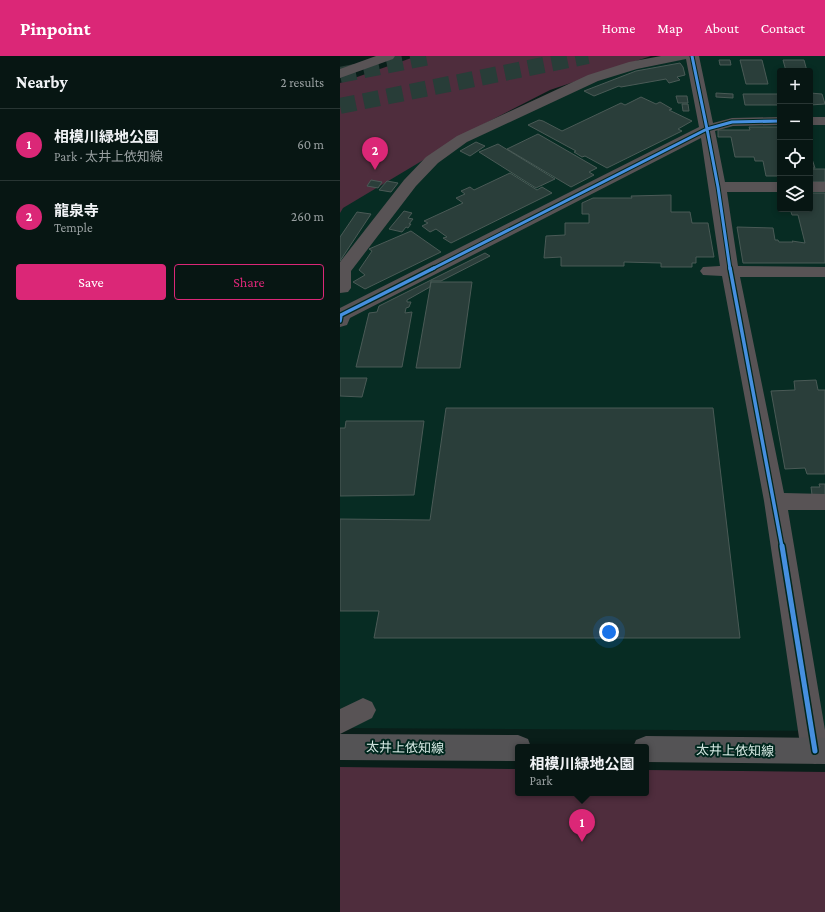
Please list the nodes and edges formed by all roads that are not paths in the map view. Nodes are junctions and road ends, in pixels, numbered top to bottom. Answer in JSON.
{"nodes":[{"id":1,"x":388,"y":56,"type":"edge"},
{"id":2,"x":683,"y":56,"type":"edge"},
{"id":3,"x":692,"y":56,"type":"edge"},
{"id":4,"x":340,"y":74,"type":"edge"},
{"id":5,"x":777,"y":121,"type":"edge"},
{"id":6,"x":813,"y":121,"type":"edge"},
{"id":7,"x":825,"y":121,"type":"edge"},
{"id":8,"x":707,"y":129,"type":"junction"},
{"id":9,"x":427,"y":165,"type":"junction"},
{"id":10,"x":445,"y":171,"type":"dead end"},
{"id":11,"x":718,"y":187,"type":"junction"},
{"id":12,"x":777,"y":187,"type":"edge"},
{"id":13,"x":813,"y":187,"type":"edge"},
{"id":14,"x":825,"y":187,"type":"edge"},
{"id":15,"x":710,"y":271,"type":"dead end"},
{"id":16,"x":730,"y":271,"type":"junction"},
{"id":17,"x":825,"y":272,"type":"edge"},
{"id":18,"x":342,"y":288,"type":"dead end"},
{"id":19,"x":340,"y":321,"type":"edge"},
{"id":20,"x":775,"y":501,"type":"junction"},
{"id":21,"x":825,"y":502,"type":"edge"},
{"id":22,"x":363,"y":710,"type":"dead end"},
{"id":23,"x":340,"y":722,"type":"edge"},
{"id":24,"x":340,"y":747,"type":"edge"},
{"id":25,"x":515,"y":748,"type":"edge"},
{"id":26,"x":649,"y":750,"type":"edge"},
{"id":27,"x":820,"y":751,"type":"edge"}],
"edges":[{"from":1,"to":4,"type":"street"},
{"from":2,"to":9,"type":"street"},
{"from":3,"to":8,"type":"street"},
{"from":5,"to":8,"type":"street"},
{"from":6,"to":7,"type":"street"},
{"from":8,"to":11,"type":"street"},
{"from":8,"to":19,"type":"street"},
{"from":9,"to":10,"type":"street"},
{"from":9,"to":18,"type":"street"},
{"from":11,"to":12,"type":"street"},
{"from":11,"to":16,"type":"street"},
{"from":13,"to":14,"type":"street"},
{"from":15,"to":16,"type":"street"},
{"from":16,"to":17,"type":"street"},
{"from":16,"to":20,"type":"street"},
{"from":20,"to":21,"type":"street"},
{"from":20,"to":27,"type":"street"},
{"from":22,"to":23,"type":"street"},
{"from":24,"to":25,"type":"main road","name":"太井上依知線"},
{"from":26,"to":27,"type":"main road","name":"太井上依知線"}]}
